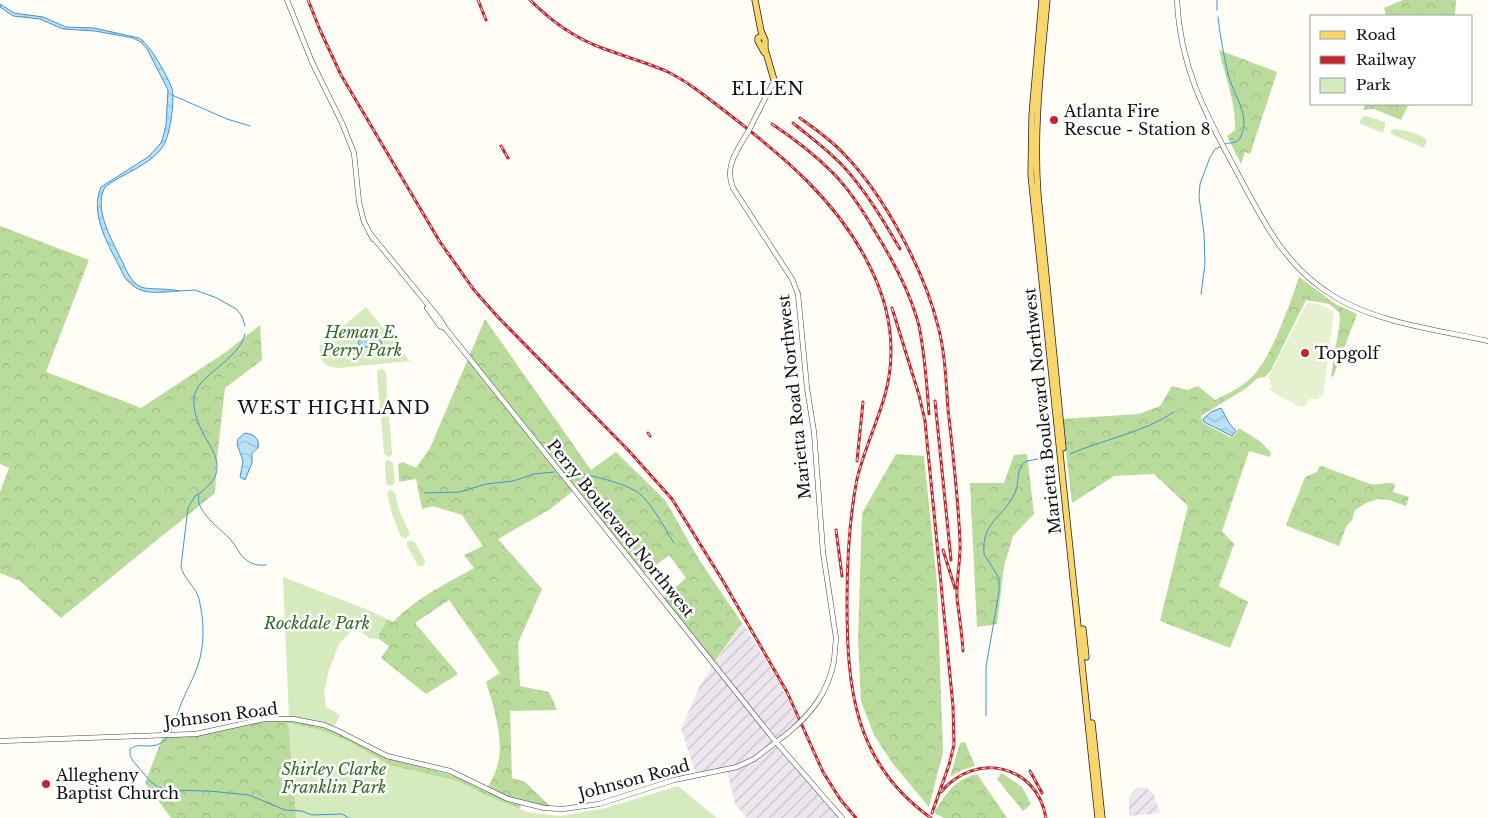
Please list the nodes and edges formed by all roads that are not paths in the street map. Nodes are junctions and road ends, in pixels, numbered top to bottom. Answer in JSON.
{"nodes":[{"id":1,"x":287,"y":0,"type":"edge"},
{"id":2,"x":755,"y":0,"type":"edge"},
{"id":3,"x":1042,"y":0,"type":"edge"},
{"id":4,"x":1047,"y":0,"type":"edge"},
{"id":5,"x":1177,"y":0,"type":"edge"},
{"id":6,"x":774,"y":82,"type":"joint"},
{"id":7,"x":1488,"y":341,"type":"edge"},
{"id":8,"x":0,"y":741,"type":"edge"},
{"id":9,"x":776,"y":742,"type":"junction"},
{"id":10,"x":842,"y":818,"type":"edge"},
{"id":11,"x":1098,"y":818,"type":"edge"},
{"id":12,"x":1102,"y":818,"type":"edge"}],
"edges":[{"from":1,"to":9,"type":"street","name":"Perry Boulevard Northwest"},
{"from":2,"to":6,"type":"main road","name":"Marietta Road Northwest"},
{"from":3,"to":11,"type":"main road","name":"Marietta Boulevard Northwest"},
{"from":4,"to":12,"type":"main road"},
{"from":5,"to":7,"type":"street"},
{"from":6,"to":9,"type":"street","name":"Marietta Road Northwest","bridge":true},
{"from":8,"to":9,"type":"street","name":"Johnson Road"},
{"from":9,"to":10,"type":"street","name":"Perry Boulevard Northwest"}]}
